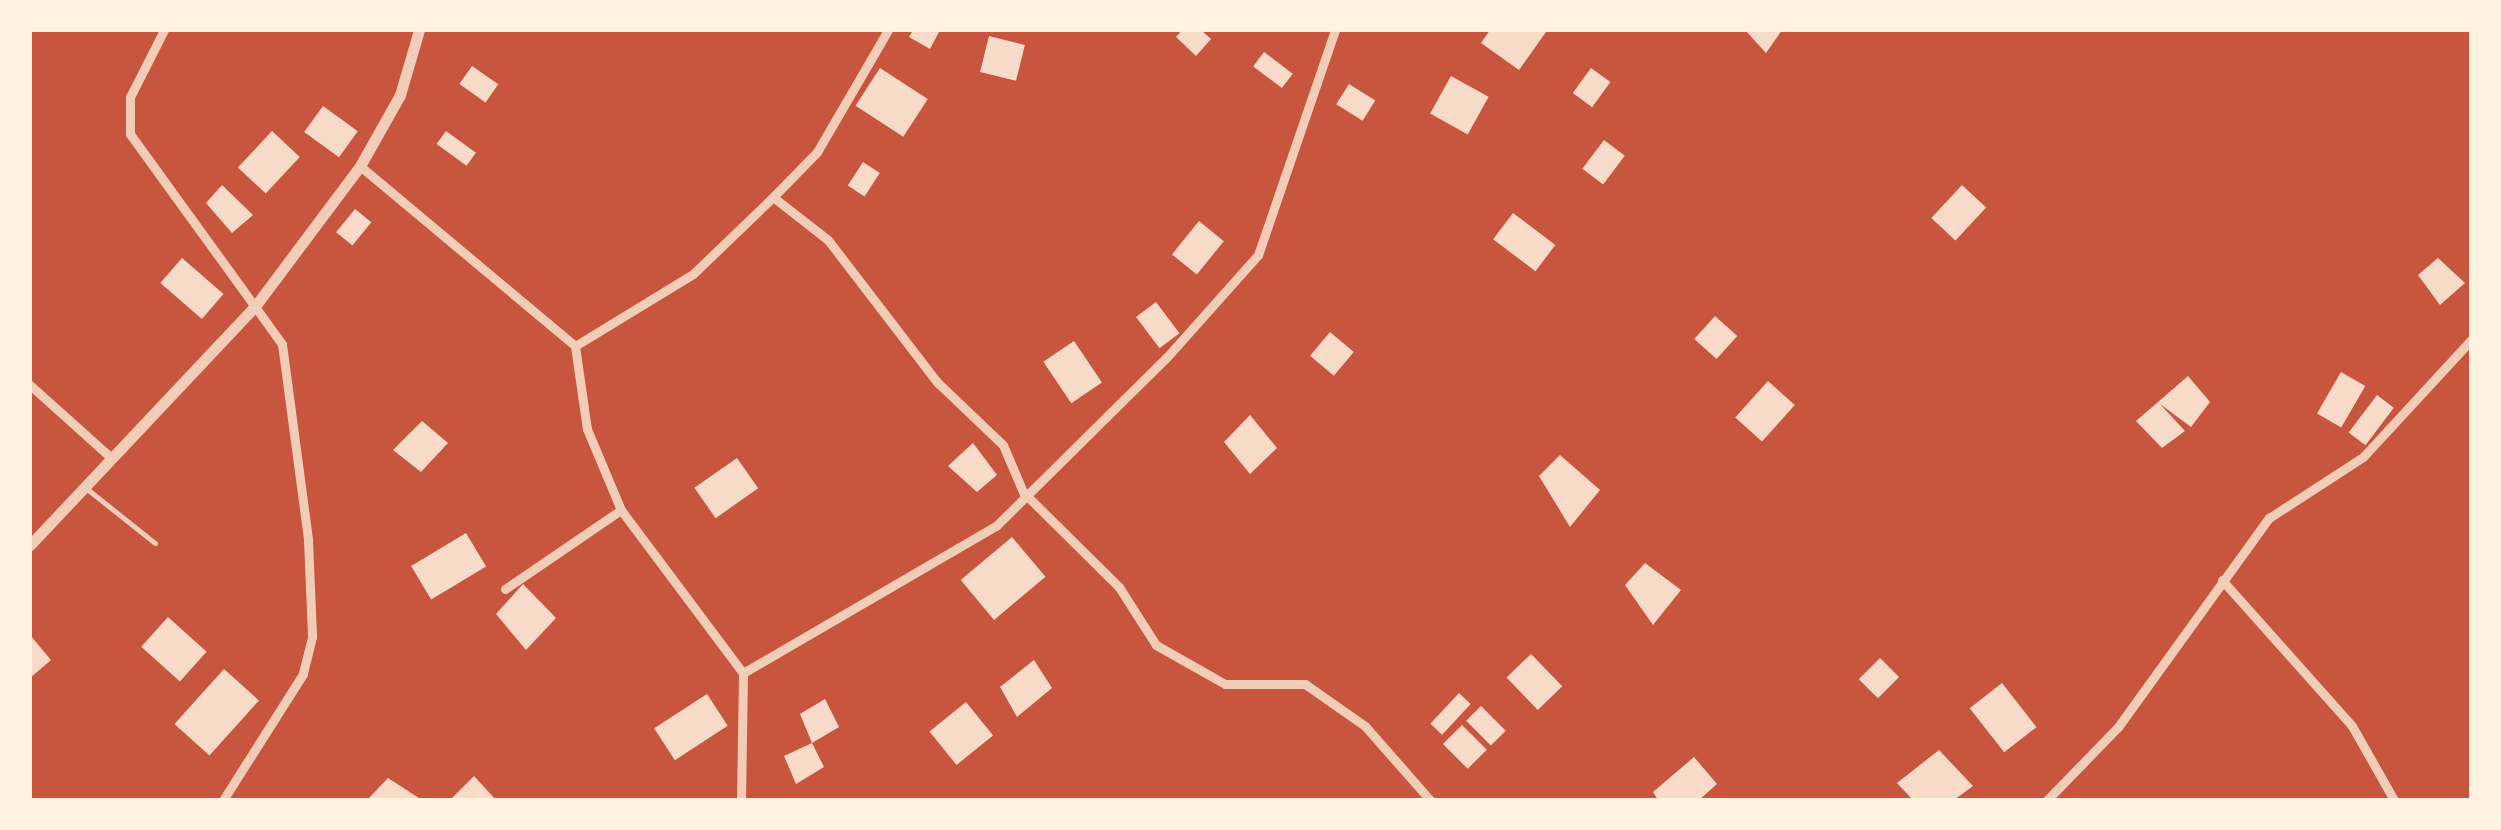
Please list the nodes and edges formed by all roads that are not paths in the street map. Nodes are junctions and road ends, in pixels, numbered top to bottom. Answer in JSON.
{"nodes":[{"id":1,"x":164,"y":30,"type":"edge"},
{"id":2,"x":419,"y":30,"type":"edge"},
{"id":3,"x":888,"y":30,"type":"edge"},
{"id":4,"x":1336,"y":30,"type":"edge"},
{"id":5,"x":360,"y":166,"type":"junction"},
{"id":6,"x":773,"y":197,"type":"junction"},
{"id":7,"x":256,"y":305,"type":"junction"},
{"id":8,"x":2471,"y":340,"type":"edge"},
{"id":9,"x":575,"y":346,"type":"junction"},
{"id":10,"x":30,"y":385,"type":"edge"},
{"id":11,"x":108,"y":456,"type":"junction"},
{"id":12,"x":81,"y":484,"type":"junction"},
{"id":13,"x":1024,"y":492,"type":"junction"},
{"id":14,"x":620,"y":510,"type":"junction"},
{"id":15,"x":155,"y":542,"type":"dead end"},
{"id":16,"x":30,"y":545,"type":"edge"},
{"id":17,"x":2222,"y":580,"type":"junction"},
{"id":18,"x":504,"y":588,"type":"dead end"},
{"id":19,"x":744,"y":672,"type":"junction"},
{"id":20,"x":224,"y":800,"type":"edge"},
{"id":21,"x":741,"y":800,"type":"edge"},
{"id":22,"x":1430,"y":800,"type":"edge"},
{"id":23,"x":2047,"y":800,"type":"edge"},
{"id":24,"x":2394,"y":800,"type":"edge"}],
"edges":[{"from":1,"to":7,"type":"street"},
{"from":2,"to":5,"type":"street"},
{"from":3,"to":6,"type":"street"},
{"from":4,"to":13,"type":"street"},
{"from":5,"to":7,"type":"street"},
{"from":5,"to":9,"type":"street"},
{"from":6,"to":9,"type":"street"},
{"from":6,"to":13,"type":"street"},
{"from":7,"to":11,"type":"street"},
{"from":7,"to":20,"type":"street"},
{"from":8,"to":17,"type":"street"},
{"from":9,"to":14,"type":"street"},
{"from":10,"to":11,"type":"street"},
{"from":11,"to":12,"type":"street"},
{"from":12,"to":15,"type":"lane"},
{"from":12,"to":16,"type":"street"},
{"from":13,"to":19,"type":"street"},
{"from":13,"to":22,"type":"street"},
{"from":14,"to":18,"type":"street"},
{"from":14,"to":19,"type":"street"},
{"from":17,"to":23,"type":"street"},
{"from":17,"to":24,"type":"street"},
{"from":19,"to":21,"type":"street"}]}
